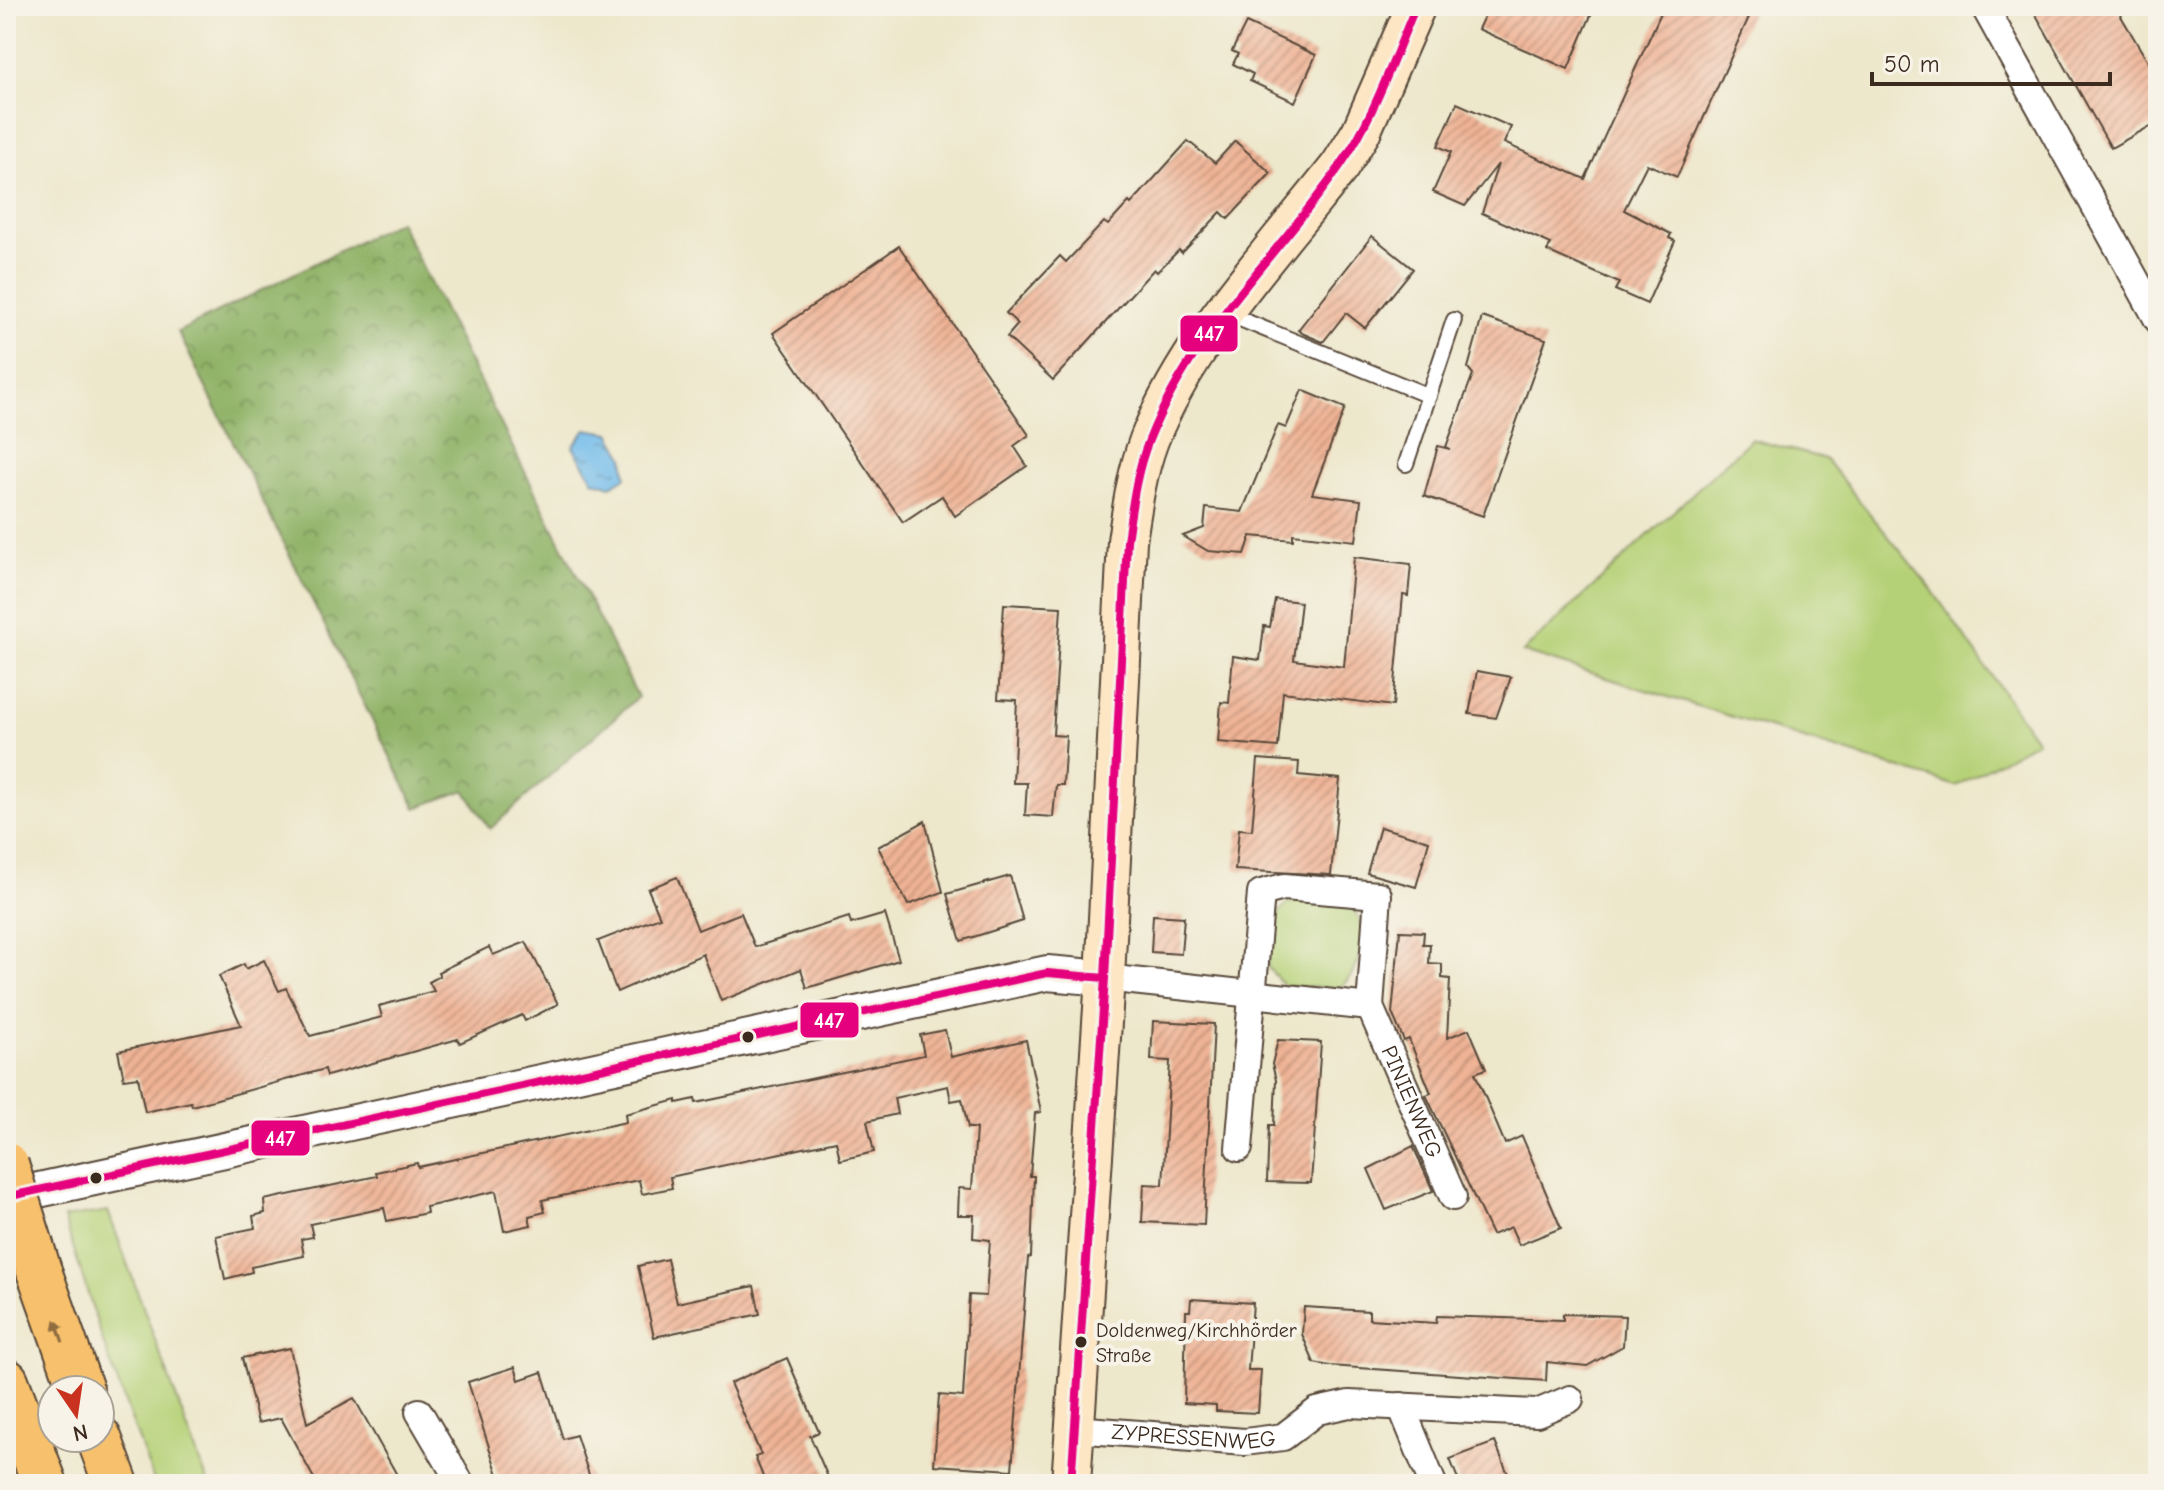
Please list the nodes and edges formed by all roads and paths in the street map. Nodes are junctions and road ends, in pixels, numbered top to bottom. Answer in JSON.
{"nodes":[{"id":1,"x":1416,"y":6,"type":"edge"},
{"id":2,"x":1984,"y":6,"type":"edge"},
{"id":3,"x":1224,"y":313,"type":"junction"},
{"id":4,"x":1454,"y":320,"type":"dead end"},
{"id":5,"x":2158,"y":320,"type":"edge"},
{"id":6,"x":1429,"y":396,"type":"junction"},
{"id":7,"x":1406,"y":464,"type":"dead end"},
{"id":8,"x":1105,"y":978,"type":"junction"},
{"id":9,"x":1252,"y":996,"type":"junction"},
{"id":10,"x":1370,"y":1007,"type":"junction"},
{"id":11,"x":1239,"y":1148,"type":"dead end"},
{"id":12,"x":6,"y":1165,"type":"edge"},
{"id":13,"x":6,"y":1197,"type":"edge"},
{"id":14,"x":1453,"y":1197,"type":"dead end"},
{"id":15,"x":75,"y":1374,"type":"edge"},
{"id":16,"x":6,"y":1381,"type":"edge"},
{"id":17,"x":1570,"y":1399,"type":"dead end"},
{"id":18,"x":1401,"y":1406,"type":"junction"},
{"id":19,"x":419,"y":1412,"type":"dead end"},
{"id":20,"x":1074,"y":1429,"type":"junction"},
{"id":21,"x":105,"y":1454,"type":"edge"},
{"id":22,"x":45,"y":1484,"type":"edge"},
{"id":23,"x":116,"y":1484,"type":"edge"},
{"id":24,"x":461,"y":1484,"type":"edge"},
{"id":25,"x":1071,"y":1484,"type":"edge"},
{"id":26,"x":1433,"y":1484,"type":"edge"}],
"edges":[{"from":1,"to":3,"type":"main road"},
{"from":2,"to":5,"type":"street"},
{"from":3,"to":6,"type":"lane"},
{"from":3,"to":8,"type":"main road"},
{"from":4,"to":6,"type":"lane"},
{"from":6,"to":7,"type":"lane"},
{"from":8,"to":9,"type":"street"},
{"from":8,"to":13,"type":"street"},
{"from":8,"to":20,"type":"main road"},
{"from":9,"to":10,"type":"street"},
{"from":9,"to":10,"type":"street","name":"PINIENWEG"},
{"from":9,"to":11,"type":"street","name":"PINIENWEG"},
{"from":10,"to":14,"type":"street","name":"PINIENWEG"},
{"from":15,"to":12,"type":"highway","one_way":true,"bridge":true},
{"from":16,"to":22,"type":"highway"},
{"from":17,"to":18,"type":"street","name":"ZYPRESSENWEG"},
{"from":18,"to":20,"type":"street","name":"ZYPRESSENWEG"},
{"from":18,"to":26,"type":"street"},
{"from":19,"to":24,"type":"street"},
{"from":20,"to":25,"type":"main road"},
{"from":21,"to":23,"type":"highway"}]}
